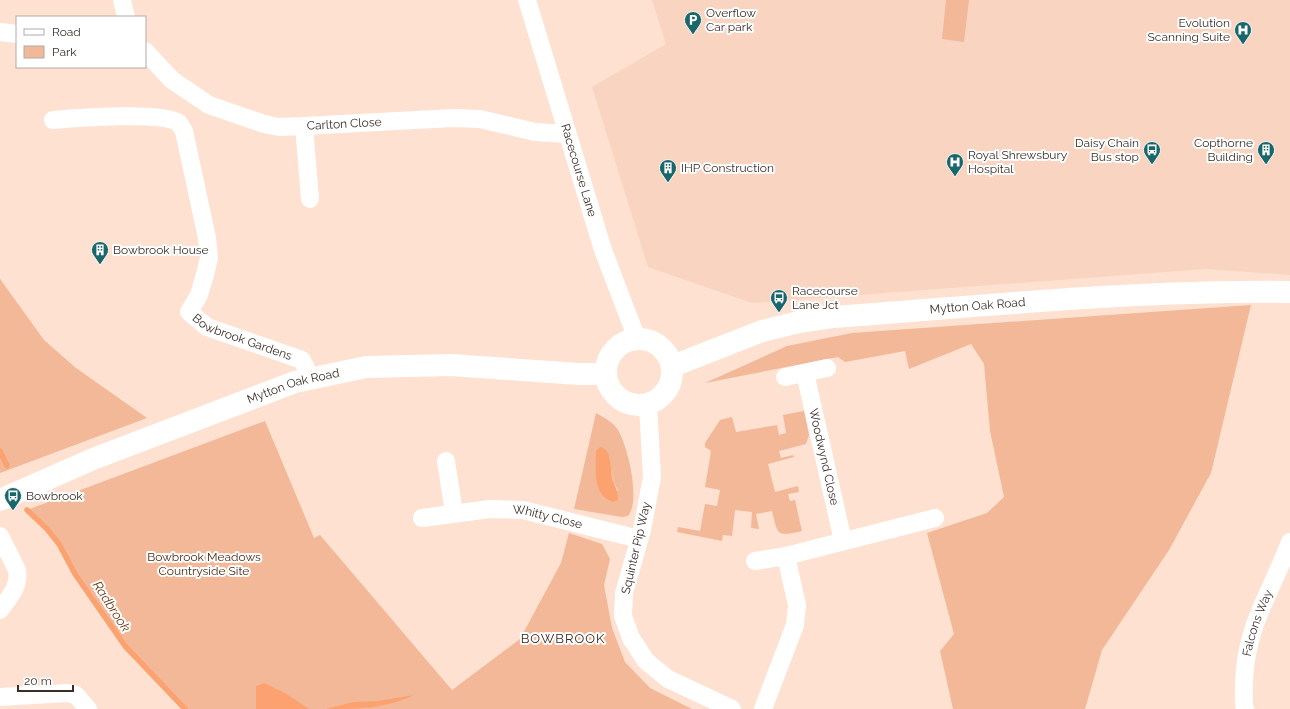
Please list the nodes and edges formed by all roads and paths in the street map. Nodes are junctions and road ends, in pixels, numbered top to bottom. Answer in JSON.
{"nodes":[{"id":1,"x":122,"y":0,"type":"edge"},
{"id":2,"x":527,"y":0,"type":"edge"},
{"id":3,"x":126,"y":16,"type":"edge"},
{"id":4,"x":0,"y":32,"type":"edge"},
{"id":5,"x":16,"y":34,"type":"edge"},
{"id":6,"x":146,"y":52,"type":"edge"},
{"id":7,"x":53,"y":120,"type":"dead end"},
{"id":8,"x":304,"y":126,"type":"junction"},
{"id":9,"x":566,"y":134,"type":"junction"},
{"id":10,"x":310,"y":199,"type":"dead end"},
{"id":11,"x":1290,"y":292,"type":"edge"},
{"id":12,"x":637,"y":339,"type":"junction"},
{"id":13,"x":673,"y":366,"type":"junction"},
{"id":14,"x":827,"y":368,"type":"dead end"},
{"id":15,"x":805,"y":373,"type":"junction"},
{"id":16,"x":605,"y":374,"type":"junction"},
{"id":17,"x":785,"y":377,"type":"dead end"},
{"id":18,"x":311,"y":379,"type":"junction"},
{"id":19,"x":648,"y":404,"type":"junction"},
{"id":20,"x":446,"y":461,"type":"dead end"},
{"id":21,"x":0,"y":500,"type":"edge"},
{"id":22,"x":454,"y":512,"type":"junction"},
{"id":23,"x":422,"y":518,"type":"dead end"},
{"id":24,"x":935,"y":518,"type":"dead end"},
{"id":25,"x":0,"y":536,"type":"edge"},
{"id":26,"x":639,"y":539,"type":"junction"},
{"id":27,"x":843,"y":541,"type":"junction"},
{"id":28,"x":1290,"y":542,"type":"edge"},
{"id":29,"x":786,"y":556,"type":"junction"},
{"id":30,"x":754,"y":561,"type":"dead end"},
{"id":31,"x":0,"y":610,"type":"edge"},
{"id":32,"x":0,"y":697,"type":"edge"},
{"id":33,"x":88,"y":709,"type":"edge"},
{"id":34,"x":732,"y":709,"type":"edge"},
{"id":35,"x":763,"y":709,"type":"edge"},
{"id":36,"x":1245,"y":709,"type":"edge"}],
"edges":[{"from":1,"to":3,"type":"street"},
{"from":2,"to":9,"type":"street","name":"Racecourse Lane"},
{"from":4,"to":5,"type":"street"},
{"from":6,"to":8,"type":"street","name":"Carlton Close"},
{"from":7,"to":18,"type":"street","name":"Bowbrook Gardens"},
{"from":8,"to":9,"type":"street","name":"Carlton Close"},
{"from":8,"to":10,"type":"street"},
{"from":9,"to":12,"type":"street","name":"Racecourse Lane"},
{"from":11,"to":13,"type":"main road","name":"Mytton Oak Road"},
{"from":12,"to":13,"type":"main road"},
{"from":12,"to":16,"type":"main road"},
{"from":13,"to":19,"type":"main road"},
{"from":14,"to":15,"type":"street"},
{"from":15,"to":17,"type":"street"},
{"from":15,"to":27,"type":"street","name":"Woodwynd Close"},
{"from":16,"to":18,"type":"main road","name":"Mytton Oak Road"},
{"from":16,"to":19,"type":"main road"},
{"from":18,"to":21,"type":"main road","name":"Mytton Oak Road"},
{"from":19,"to":26,"type":"street","name":"Squinter Pip Way"},
{"from":20,"to":22,"type":"street"},
{"from":22,"to":23,"type":"street","name":"Whitty Close"},
{"from":22,"to":26,"type":"street","name":"Whitty Close"},
{"from":24,"to":27,"type":"street"},
{"from":25,"to":31,"type":"street"},
{"from":26,"to":34,"type":"street","name":"Squinter Pip Way"},
{"from":27,"to":29,"type":"street"},
{"from":28,"to":36,"type":"street","name":"Falcons Way"},
{"from":29,"to":30,"type":"street"},
{"from":29,"to":35,"type":"street"},
{"from":32,"to":33,"type":"street"}]}
